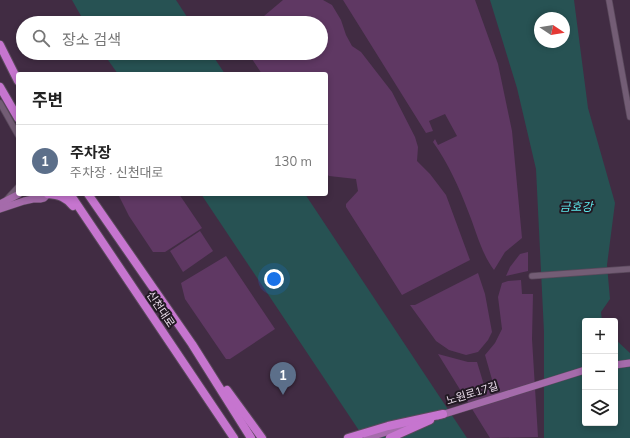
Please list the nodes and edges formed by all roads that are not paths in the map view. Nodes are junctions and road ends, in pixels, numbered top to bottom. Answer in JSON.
{"nodes":[{"id":1,"x":608,"y":0,"type":"edge"},
{"id":2,"x":0,"y":45,"type":"edge"},
{"id":3,"x":16,"y":77,"type":"edge"},
{"id":4,"x":0,"y":84,"type":"edge"},
{"id":5,"x":0,"y":87,"type":"edge"},
{"id":6,"x":0,"y":103,"type":"edge"},
{"id":7,"x":16,"y":109,"type":"edge"},
{"id":8,"x":16,"y":115,"type":"edge"},
{"id":9,"x":630,"y":117,"type":"edge"},
{"id":10,"x":16,"y":131,"type":"edge"},
{"id":11,"x":16,"y":189,"type":"edge"},
{"id":12,"x":16,"y":196,"type":"edge"},
{"id":13,"x":46,"y":196,"type":"edge"},
{"id":14,"x":60,"y":196,"type":"edge"},
{"id":15,"x":71,"y":196,"type":"edge"},
{"id":16,"x":89,"y":196,"type":"edge"},
{"id":17,"x":2,"y":203,"type":"edge"},
{"id":18,"x":0,"y":209,"type":"edge"},
{"id":19,"x":121,"y":269,"type":"junction"},
{"id":20,"x":630,"y":269,"type":"edge"},
{"id":21,"x":532,"y":276,"type":"dead end"},
{"id":22,"x":192,"y":344,"type":"junction"},
{"id":23,"x":630,"y":363,"type":"edge"},
{"id":24,"x":618,"y":365,"type":"edge"},
{"id":25,"x":582,"y":371,"type":"edge"},
{"id":26,"x":443,"y":414,"type":"junction"},
{"id":27,"x":234,"y":438,"type":"edge"},
{"id":28,"x":251,"y":438,"type":"edge"},
{"id":29,"x":262,"y":438,"type":"edge"},
{"id":30,"x":348,"y":438,"type":"edge"},
{"id":31,"x":367,"y":438,"type":"edge"},
{"id":32,"x":390,"y":438,"type":"edge"}],
"edges":[{"from":1,"to":9,"type":"street"},
{"from":2,"to":3,"type":"highway"},
{"from":4,"to":7,"type":"highway"},
{"from":5,"to":8,"type":"highway"},
{"from":6,"to":10,"type":"street"},
{"from":11,"to":17,"type":"street"},
{"from":12,"to":17,"type":"main road"},
{"from":13,"to":18,"type":"main road"},
{"from":14,"to":19,"type":"highway"},
{"from":15,"to":19,"type":"highway","name":"신천대로"},
{"from":16,"to":22,"type":"highway","name":"신천대로"},
{"from":19,"to":27,"type":"highway","name":"신천대로"},
{"from":20,"to":21,"type":"street"},
{"from":22,"to":28,"type":"highway","name":"신천대로"},
{"from":22,"to":29,"type":"highway"},
{"from":23,"to":24,"type":"main road"},
{"from":25,"to":26,"type":"main road","name":"노원로17길"},
{"from":26,"to":30,"type":"highway"},
{"from":26,"to":31,"type":"main road","name":"노원로17길"},
{"from":26,"to":32,"type":"highway"}]}
